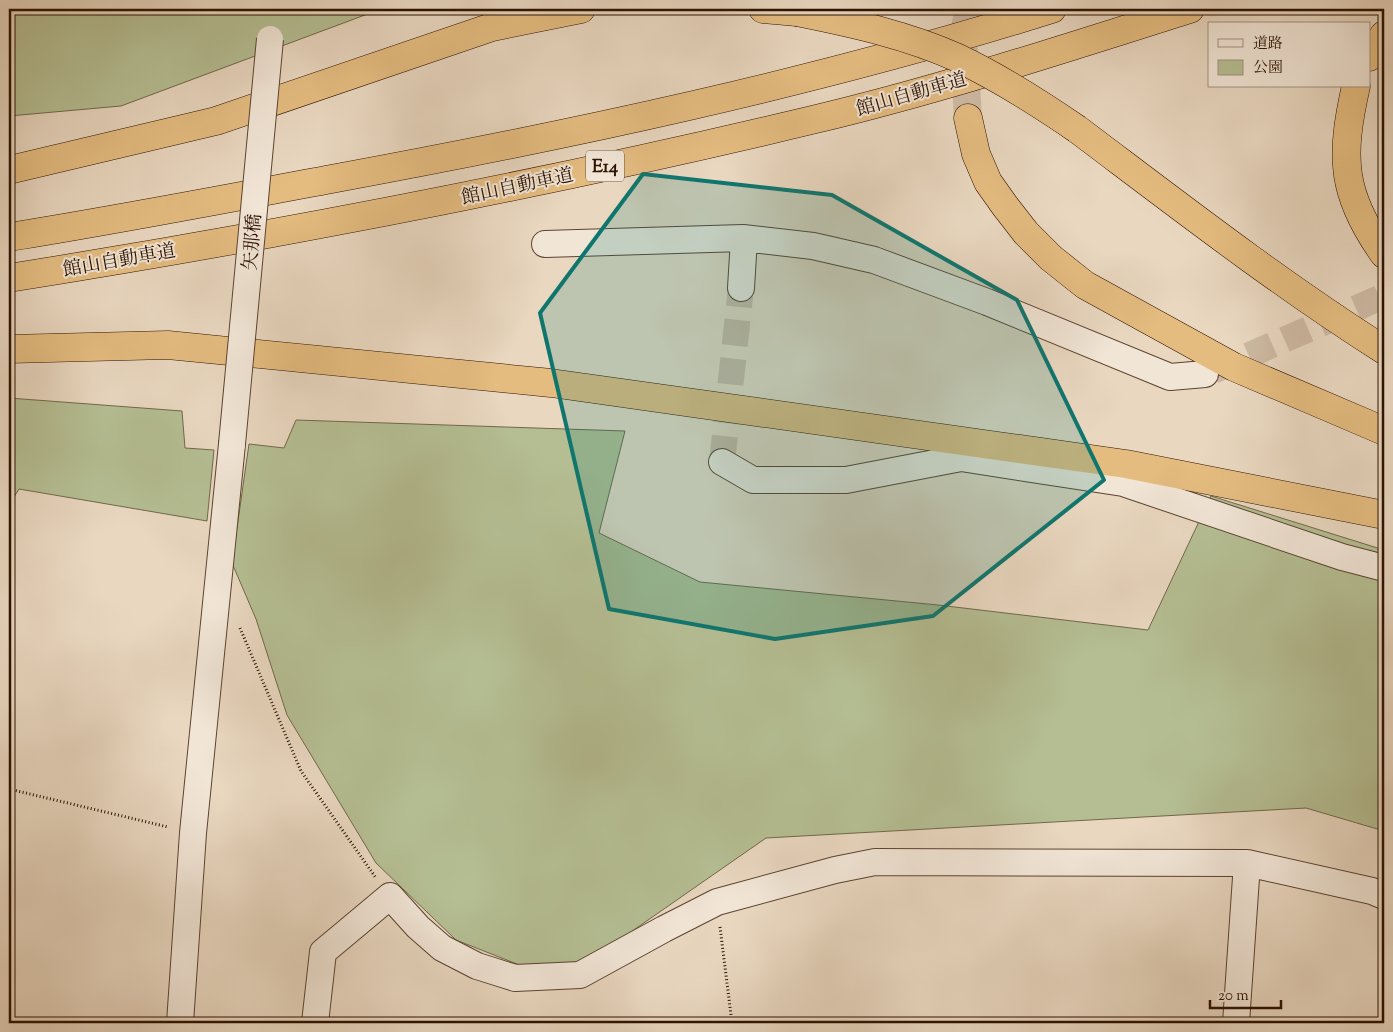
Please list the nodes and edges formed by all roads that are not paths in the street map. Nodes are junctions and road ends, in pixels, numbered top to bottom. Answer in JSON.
{"nodes":[{"id":1,"x":582,"y":9,"type":"edge"},
{"id":2,"x":763,"y":9,"type":"edge"},
{"id":3,"x":1052,"y":9,"type":"edge"},
{"id":4,"x":1190,"y":9,"type":"edge"},
{"id":5,"x":1384,"y":35,"type":"edge"},
{"id":6,"x":270,"y":39,"type":"dead end"},
{"id":7,"x":1370,"y":56,"type":"edge"},
{"id":8,"x":1356,"y":88,"type":"edge"},
{"id":9,"x":968,"y":118,"type":"tunnel mouth"},
{"id":10,"x":9,"y":170,"type":"edge"},
{"id":11,"x":9,"y":237,"type":"edge"},
{"id":12,"x":744,"y":238,"type":"junction"},
{"id":13,"x":545,"y":244,"type":"dead end"},
{"id":14,"x":1384,"y":254,"type":"edge"},
{"id":15,"x":9,"y":278,"type":"edge"},
{"id":16,"x":741,"y":288,"type":"tunnel mouth"},
{"id":17,"x":9,"y":350,"type":"edge"},
{"id":18,"x":1384,"y":350,"type":"edge"},
{"id":19,"x":1206,"y":374,"type":"tunnel mouth"},
{"id":20,"x":1384,"y":431,"type":"edge"},
{"id":21,"x":722,"y":462,"type":"dead end"},
{"id":22,"x":1384,"y":515,"type":"edge"},
{"id":23,"x":1384,"y":568,"type":"edge"},
{"id":24,"x":1247,"y":863,"type":"junction"},
{"id":25,"x":1384,"y":896,"type":"edge"},
{"id":26,"x":180,"y":1023,"type":"edge"},
{"id":27,"x":315,"y":1023,"type":"edge"},
{"id":28,"x":1236,"y":1023,"type":"edge"}],
"edges":[{"from":1,"to":10,"type":"highway"},
{"from":2,"to":18,"type":"highway","bridge":true},
{"from":3,"to":11,"type":"highway","number":"E14"},
{"from":4,"to":15,"type":"highway","name":"館山自動車道","number":"E14"},
{"from":5,"to":7,"type":"highway"},
{"from":6,"to":26,"type":"street","name":"矢那橋","bridge":true},
{"from":8,"to":14,"type":"highway"},
{"from":9,"to":20,"type":"highway"},
{"from":12,"to":13,"type":"street"},
{"from":12,"to":16,"type":"street"},
{"from":12,"to":19,"type":"street"},
{"from":17,"to":22,"type":"highway"},
{"from":21,"to":23,"type":"street"},
{"from":24,"to":25,"type":"street"},
{"from":24,"to":27,"type":"street"},
{"from":24,"to":28,"type":"street"}]}
